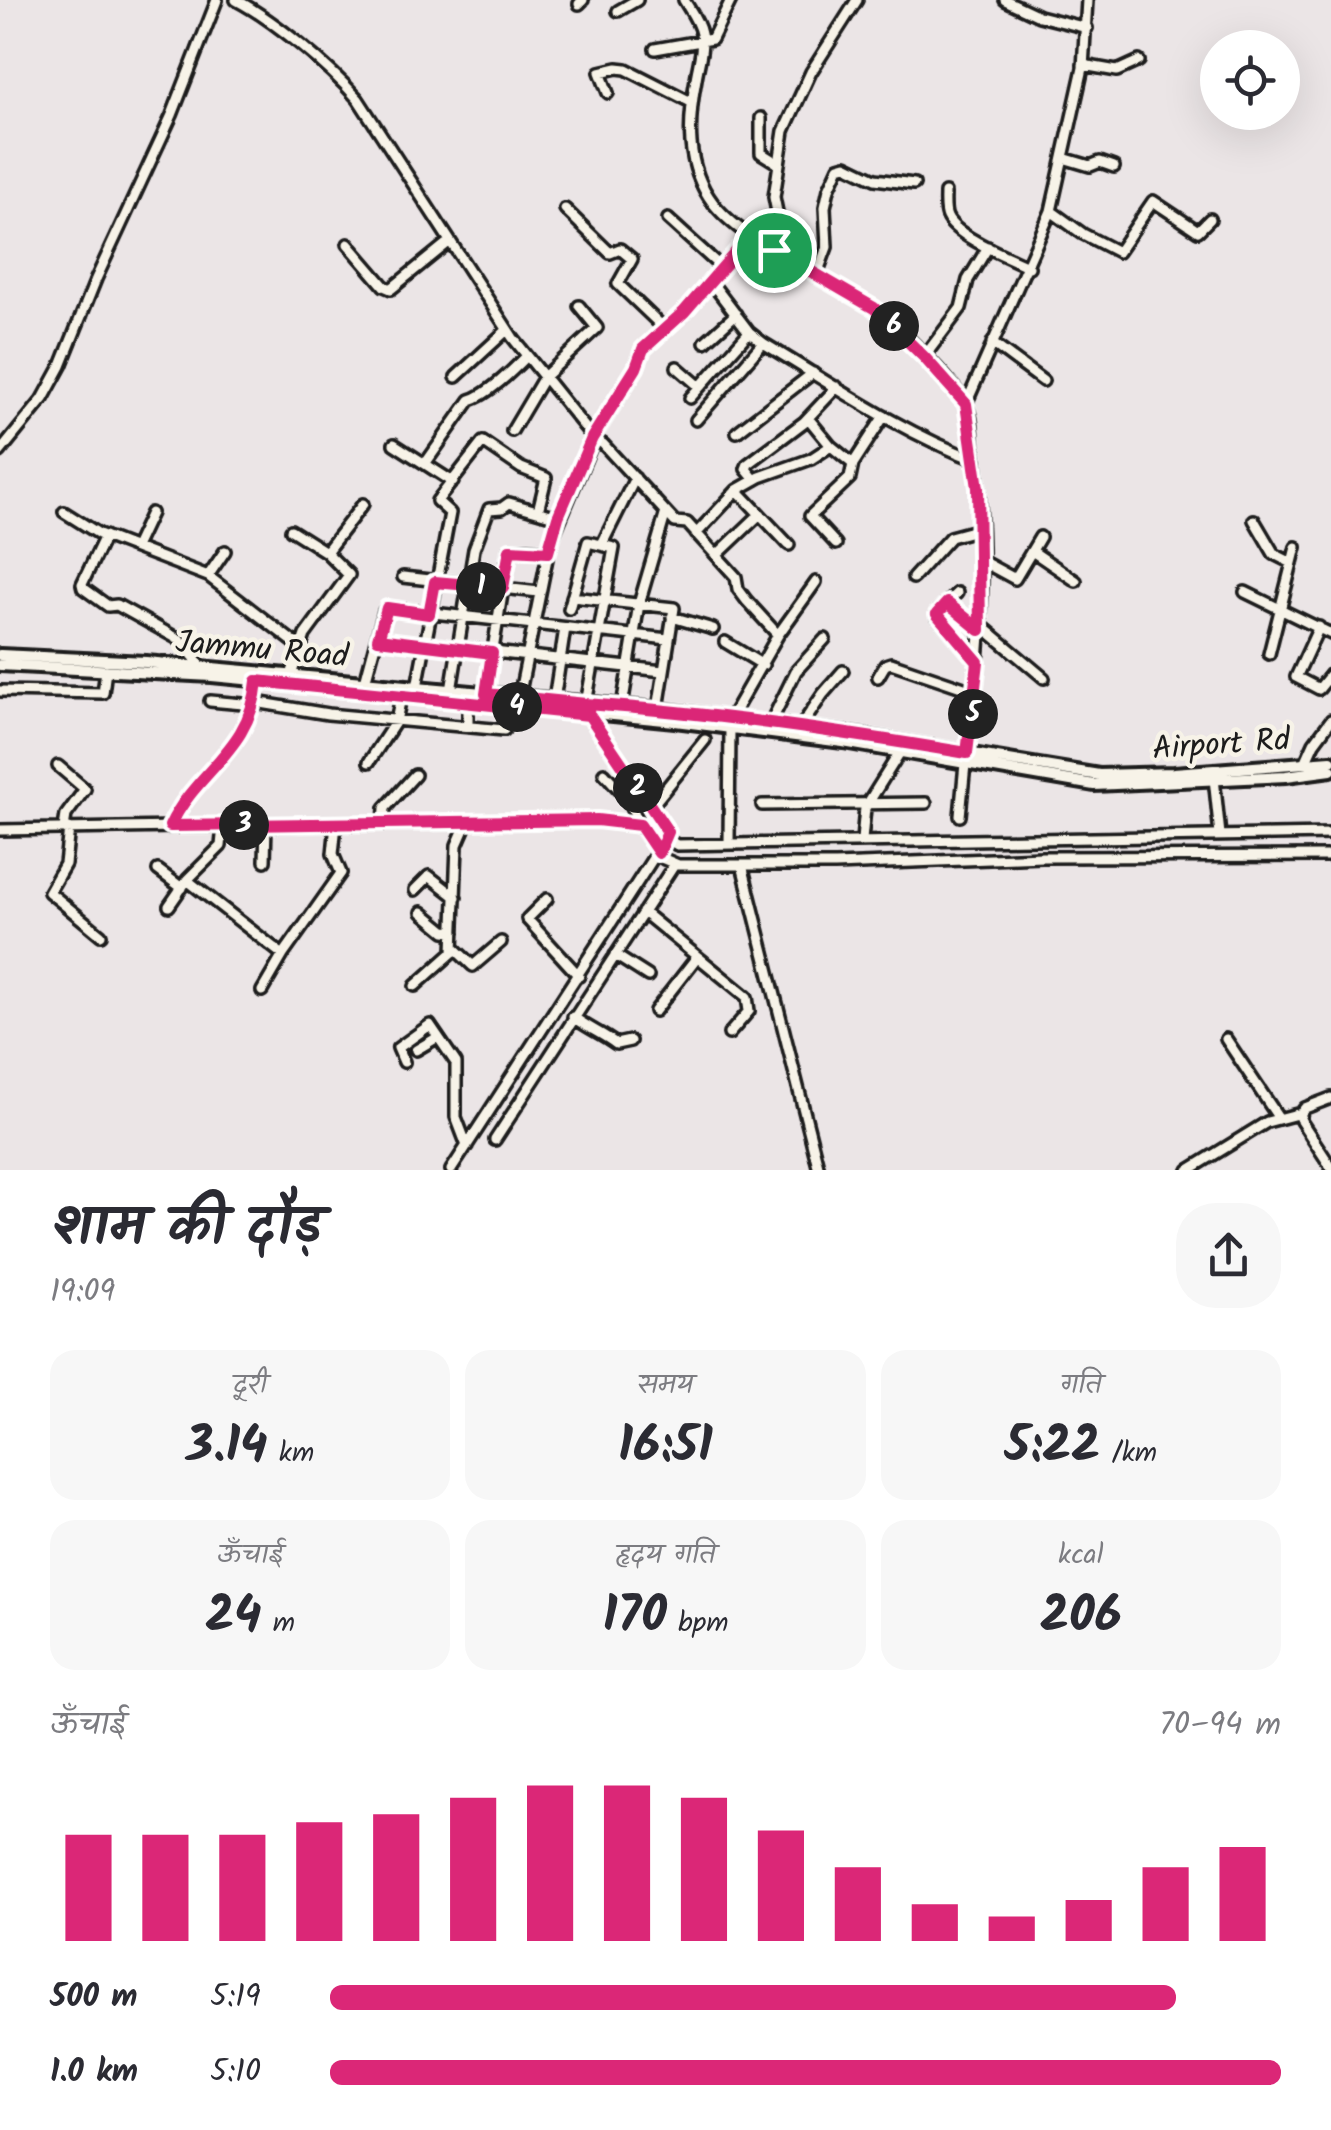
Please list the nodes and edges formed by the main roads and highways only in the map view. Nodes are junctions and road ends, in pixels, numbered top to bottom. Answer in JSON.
{"nodes":[{"id":1,"x":0,"y":655,"type":"edge"},
{"id":2,"x":0,"y":664,"type":"edge"},
{"id":3,"x":587,"y":710,"type":"junction"},
{"id":4,"x":730,"y":724,"type":"junction"},
{"id":5,"x":966,"y":758,"type":"junction"},
{"id":6,"x":1330,"y":771,"type":"edge"},
{"id":7,"x":1114,"y":775,"type":"joint"}],
"edges":[{"from":1,"to":3,"type":"main road","name":"Jammu Road"},
{"from":2,"to":3,"type":"main road"},
{"from":3,"to":4,"type":"main road"},
{"from":3,"to":4,"type":"main road","name":"Jammu Road"},
{"from":4,"to":5,"type":"main road"},
{"from":4,"to":5,"type":"main road","name":"Jammu Road"},
{"from":5,"to":6,"type":"main road"},
{"from":5,"to":7,"type":"main road","name":"Jammu Road"},
{"from":6,"to":7,"type":"main road","name":"Airport Rd"}]}
